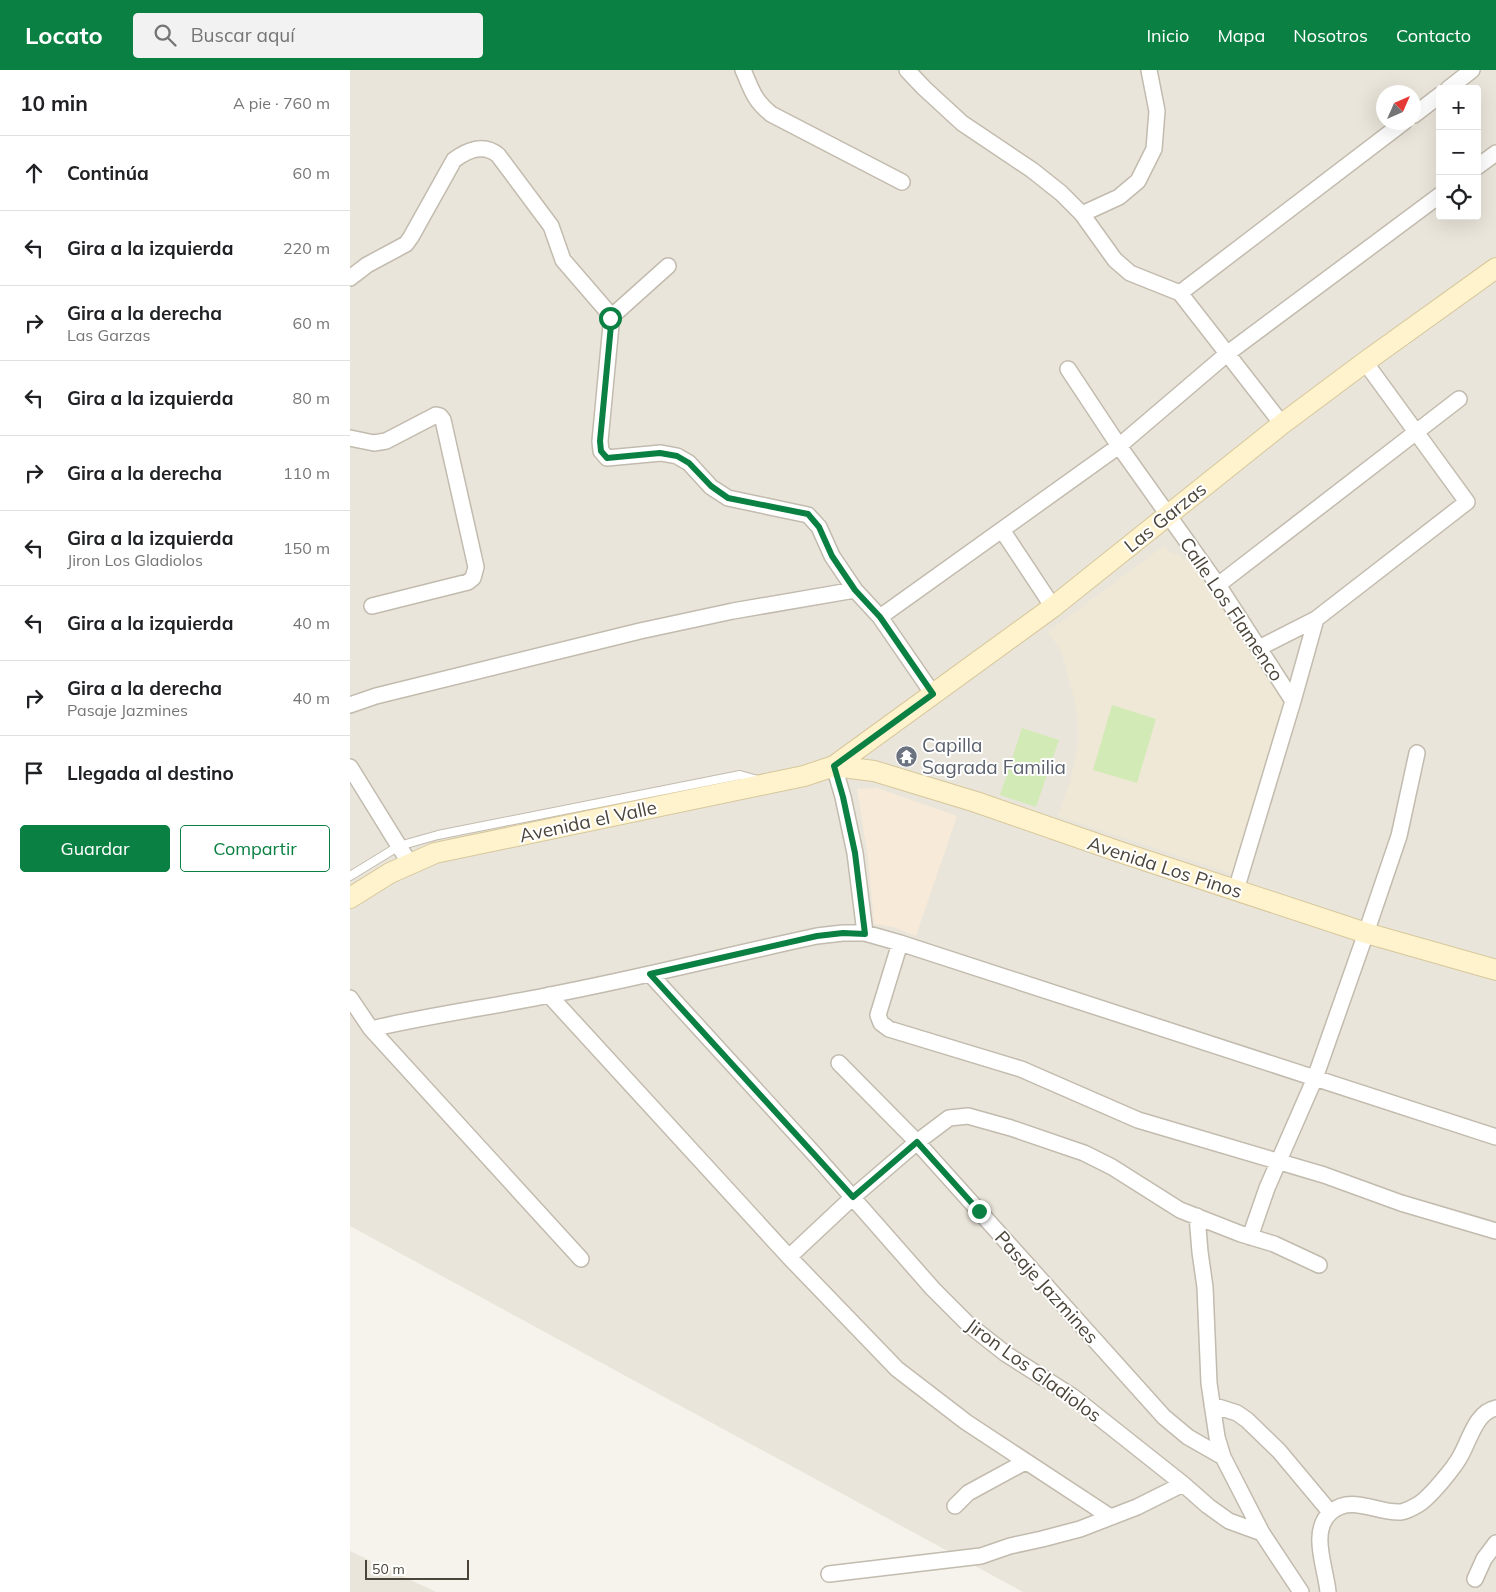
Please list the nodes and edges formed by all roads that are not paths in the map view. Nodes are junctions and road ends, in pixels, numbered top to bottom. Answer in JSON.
{"nodes":[{"id":1,"x":743,"y":70,"type":"edge"},
{"id":2,"x":907,"y":70,"type":"edge"},
{"id":3,"x":1149,"y":70,"type":"edge"},
{"id":4,"x":1472,"y":70,"type":"edge"},
{"id":5,"x":1453,"y":85,"type":"edge"},
{"id":6,"x":1436,"y":98,"type":"edge"},
{"id":7,"x":1421,"y":110,"type":"edge"},
{"id":8,"x":1394,"y":130,"type":"edge"},
{"id":9,"x":1496,"y":154,"type":"edge"},
{"id":10,"x":1481,"y":165,"type":"edge"},
{"id":11,"x":902,"y":182,"type":"dead end"},
{"id":12,"x":1436,"y":198,"type":"edge"},
{"id":13,"x":1082,"y":214,"type":"junction"},
{"id":14,"x":668,"y":266,"type":"dead end"},
{"id":15,"x":1496,"y":268,"type":"edge"},
{"id":16,"x":350,"y":278,"type":"edge"},
{"id":17,"x":1180,"y":293,"type":"junction"},
{"id":18,"x":610,"y":318,"type":"junction"},
{"id":19,"x":1228,"y":353,"type":"junction"},
{"id":20,"x":1365,"y":362,"type":"junction"},
{"id":21,"x":1068,"y":369,"type":"dead end"},
{"id":22,"x":1459,"y":399,"type":"dead end"},
{"id":23,"x":1282,"y":424,"type":"junction"},
{"id":24,"x":1417,"y":433,"type":"junction"},
{"id":25,"x":350,"y":438,"type":"edge"},
{"id":26,"x":1119,"y":446,"type":"junction"},
{"id":27,"x":1168,"y":515,"type":"junction"},
{"id":28,"x":1002,"y":530,"type":"junction"},
{"id":29,"x":1218,"y":585,"type":"junction"},
{"id":30,"x":855,"y":590,"type":"junction"},
{"id":31,"x":372,"y":606,"type":"dead end"},
{"id":32,"x":1053,"y":607,"type":"junction"},
{"id":33,"x":880,"y":617,"type":"junction"},
{"id":34,"x":1316,"y":619,"type":"junction"},
{"id":35,"x":1259,"y":648,"type":"junction"},
{"id":36,"x":933,"y":694,"type":"junction"},
{"id":37,"x":1293,"y":701,"type":"junction"},
{"id":38,"x":350,"y":705,"type":"edge"},
{"id":39,"x":1417,"y":753,"type":"dead end"},
{"id":40,"x":834,"y":766,"type":"junction"},
{"id":41,"x":350,"y":767,"type":"edge"},
{"id":42,"x":770,"y":783,"type":"junction"},
{"id":43,"x":399,"y":846,"type":"junction"},
{"id":44,"x":410,"y":864,"type":"junction"},
{"id":45,"x":350,"y":876,"type":"edge"},
{"id":46,"x":1236,"y":890,"type":"junction"},
{"id":47,"x":350,"y":898,"type":"edge"},
{"id":48,"x":1366,"y":932,"type":"junction"},
{"id":49,"x":865,"y":934,"type":"junction"},
{"id":50,"x":900,"y":943,"type":"junction"},
{"id":51,"x":1496,"y":970,"type":"edge"},
{"id":52,"x":650,"y":974,"type":"junction"},
{"id":53,"x":549,"y":995,"type":"junction"},
{"id":54,"x":350,"y":998,"type":"edge"},
{"id":55,"x":372,"y":1028,"type":"junction"},
{"id":56,"x":839,"y":1062,"type":"dead end"},
{"id":57,"x":1315,"y":1078,"type":"junction"},
{"id":58,"x":1496,"y":1137,"type":"edge"},
{"id":59,"x":917,"y":1142,"type":"junction"},
{"id":60,"x":1278,"y":1161,"type":"junction"},
{"id":61,"x":853,"y":1197,"type":"junction"},
{"id":62,"x":1197,"y":1216,"type":"junction"},
{"id":63,"x":1496,"y":1231,"type":"edge"},
{"id":64,"x":1250,"y":1237,"type":"junction"},
{"id":65,"x":789,"y":1258,"type":"junction"},
{"id":66,"x":581,"y":1259,"type":"dead end"},
{"id":67,"x":1320,"y":1265,"type":"dead end"},
{"id":68,"x":1212,"y":1405,"type":"junction"},
{"id":69,"x":1496,"y":1408,"type":"edge"},
{"id":70,"x":1223,"y":1457,"type":"junction"},
{"id":71,"x":1025,"y":1462,"type":"junction"},
{"id":72,"x":1182,"y":1484,"type":"junction"},
{"id":73,"x":955,"y":1506,"type":"dead end"},
{"id":74,"x":1330,"y":1512,"type":"junction"},
{"id":75,"x":1109,"y":1516,"type":"junction"},
{"id":76,"x":1262,"y":1533,"type":"junction"},
{"id":77,"x":1496,"y":1543,"type":"edge"},
{"id":78,"x":829,"y":1574,"type":"dead end"},
{"id":79,"x":1475,"y":1579,"type":"dead end"},
{"id":80,"x":1301,"y":1592,"type":"edge"},
{"id":81,"x":1328,"y":1592,"type":"edge"}],
"edges":[{"from":1,"to":11,"type":"street"},
{"from":2,"to":13,"type":"street"},
{"from":3,"to":13,"type":"street"},
{"from":4,"to":5,"type":"street"},
{"from":6,"to":7,"type":"street"},
{"from":8,"to":17,"type":"street"},
{"from":9,"to":10,"type":"street"},
{"from":12,"to":19,"type":"street"},
{"from":13,"to":17,"type":"street"},
{"from":14,"to":18,"type":"street"},
{"from":15,"to":20,"type":"street","name":"Las Garzas"},
{"from":16,"to":18,"type":"street"},
{"from":17,"to":19,"type":"street"},
{"from":18,"to":30,"type":"street"},
{"from":19,"to":23,"type":"street"},
{"from":19,"to":26,"type":"street"},
{"from":20,"to":23,"type":"street","name":"Las Garzas"},
{"from":20,"to":24,"type":"street"},
{"from":21,"to":26,"type":"street","name":"Calle Los Flamenco"},
{"from":22,"to":24,"type":"street"},
{"from":23,"to":27,"type":"street","name":"Las Garzas"},
{"from":24,"to":29,"type":"street"},
{"from":24,"to":34,"type":"street"},
{"from":25,"to":31,"type":"street"},
{"from":26,"to":27,"type":"street","name":"Calle Los Flamenco"},
{"from":26,"to":28,"type":"street"},
{"from":27,"to":29,"type":"street","name":"Calle Los Flamenco"},
{"from":27,"to":32,"type":"street","name":"Las Garzas"},
{"from":28,"to":32,"type":"street"},
{"from":28,"to":33,"type":"street"},
{"from":29,"to":35,"type":"street","name":"Calle Los Flamenco"},
{"from":30,"to":33,"type":"street"},
{"from":30,"to":38,"type":"street"},
{"from":32,"to":36,"type":"street","name":"Las Garzas"},
{"from":33,"to":36,"type":"street"},
{"from":34,"to":35,"type":"street"},
{"from":34,"to":37,"type":"street"},
{"from":35,"to":37,"type":"street","name":"Calle Los Flamenco"},
{"from":36,"to":40,"type":"street","name":"Las Garzas"},
{"from":37,"to":46,"type":"street"},
{"from":39,"to":48,"type":"street"},
{"from":40,"to":42,"type":"street","name":"Avenida el Valle"},
{"from":40,"to":46,"type":"street","name":"Avenida Los Pinos"},
{"from":40,"to":49,"type":"street"},
{"from":41,"to":43,"type":"street"},
{"from":42,"to":43,"type":"lane"},
{"from":42,"to":44,"type":"street","name":"Avenida el Valle"},
{"from":43,"to":44,"type":"street"},
{"from":43,"to":45,"type":"lane"},
{"from":44,"to":47,"type":"street","name":"Avenida el Valle"},
{"from":46,"to":48,"type":"street","name":"Avenida Los Pinos"},
{"from":48,"to":51,"type":"street","name":"Avenida Los Pinos"},
{"from":48,"to":57,"type":"street"},
{"from":49,"to":50,"type":"street"},
{"from":49,"to":52,"type":"street"},
{"from":50,"to":57,"type":"street"},
{"from":50,"to":60,"type":"street"},
{"from":52,"to":53,"type":"street"},
{"from":52,"to":61,"type":"street","name":"Jiron Los Gladiolos"},
{"from":53,"to":55,"type":"street"},
{"from":53,"to":65,"type":"street"},
{"from":54,"to":55,"type":"street"},
{"from":55,"to":66,"type":"street"},
{"from":56,"to":59,"type":"street","name":"Pasaje Jazmines"},
{"from":57,"to":58,"type":"street"},
{"from":57,"to":60,"type":"street"},
{"from":59,"to":61,"type":"street"},
{"from":59,"to":62,"type":"street"},
{"from":59,"to":70,"type":"street","name":"Pasaje Jazmines"},
{"from":60,"to":63,"type":"street"},
{"from":60,"to":64,"type":"street"},
{"from":61,"to":65,"type":"street"},
{"from":61,"to":72,"type":"street","name":"Jiron Los Gladiolos"},
{"from":62,"to":64,"type":"street"},
{"from":62,"to":68,"type":"street"},
{"from":64,"to":67,"type":"street"},
{"from":65,"to":71,"type":"street"},
{"from":68,"to":70,"type":"street"},
{"from":68,"to":74,"type":"street"},
{"from":69,"to":74,"type":"street"},
{"from":70,"to":76,"type":"street"},
{"from":71,"to":73,"type":"street"},
{"from":71,"to":75,"type":"street"},
{"from":72,"to":75,"type":"street"},
{"from":72,"to":76,"type":"street","name":"Jiron Los Gladiolos"},
{"from":74,"to":81,"type":"street"},
{"from":75,"to":78,"type":"street"},
{"from":76,"to":80,"type":"street"},
{"from":77,"to":79,"type":"street"}]}
